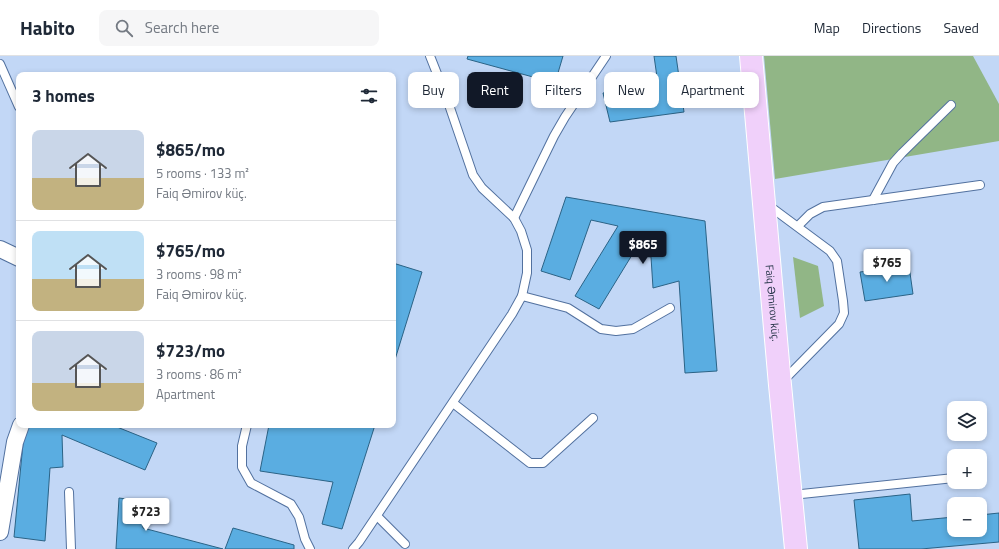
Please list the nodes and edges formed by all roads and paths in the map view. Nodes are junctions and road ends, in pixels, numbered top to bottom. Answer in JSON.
{"nodes":[{"id":1,"x":430,"y":56,"type":"edge"},
{"id":2,"x":606,"y":56,"type":"edge"},
{"id":3,"x":751,"y":56,"type":"edge"},
{"id":4,"x":0,"y":64,"type":"edge"},
{"id":5,"x":16,"y":100,"type":"edge"},
{"id":6,"x":950,"y":105,"type":"dead end"},
{"id":7,"x":980,"y":185,"type":"dead end"},
{"id":8,"x":873,"y":200,"type":"junction"},
{"id":9,"x":764,"y":202,"type":"junction"},
{"id":10,"x":514,"y":218,"type":"junction"},
{"id":11,"x":798,"y":226,"type":"junction"},
{"id":12,"x":0,"y":249,"type":"edge"},
{"id":13,"x":16,"y":257,"type":"edge"},
{"id":14,"x":522,"y":296,"type":"junction"},
{"id":15,"x":670,"y":308,"type":"dead end"},
{"id":16,"x":780,"y":385,"type":"junction"},
{"id":17,"x":453,"y":403,"type":"junction"},
{"id":18,"x":593,"y":418,"type":"dead end"},
{"id":19,"x":20,"y":428,"type":"edge"},
{"id":20,"x":246,"y":428,"type":"edge"},
{"id":21,"x":947,"y":479,"type":"edge"},
{"id":22,"x":69,"y":492,"type":"dead end"},
{"id":23,"x":791,"y":495,"type":"junction"},
{"id":24,"x":377,"y":516,"type":"junction"},
{"id":25,"x":0,"y":532,"type":"edge"},
{"id":26,"x":405,"y":544,"type":"dead end"},
{"id":27,"x":71,"y":549,"type":"edge"},
{"id":28,"x":310,"y":549,"type":"edge"},
{"id":29,"x":353,"y":549,"type":"edge"},
{"id":30,"x":796,"y":549,"type":"edge"}],
"edges":[{"from":1,"to":10,"type":"lane"},
{"from":2,"to":10,"type":"lane"},
{"from":3,"to":9,"type":"highway","name":"Faiq Əmirov küç."},
{"from":4,"to":5,"type":"lane"},
{"from":6,"to":8,"type":"lane"},
{"from":7,"to":8,"type":"lane"},
{"from":8,"to":11,"type":"lane"},
{"from":9,"to":11,"type":"lane"},
{"from":9,"to":16,"type":"highway","name":"Faiq Əmirov küç."},
{"from":10,"to":14,"type":"lane"},
{"from":11,"to":16,"type":"lane"},
{"from":12,"to":13,"type":"street"},
{"from":14,"to":15,"type":"lane"},
{"from":14,"to":17,"type":"lane"},
{"from":16,"to":23,"type":"highway","name":"Faiq Əmirov küç."},
{"from":17,"to":18,"type":"lane"},
{"from":17,"to":24,"type":"lane"},
{"from":19,"to":25,"type":"street"},
{"from":20,"to":28,"type":"lane"},
{"from":21,"to":23,"type":"lane"},
{"from":22,"to":27,"type":"lane"},
{"from":23,"to":30,"type":"highway","name":"Faiq Əmirov küç."},
{"from":24,"to":26,"type":"lane"},
{"from":24,"to":29,"type":"lane"}]}
